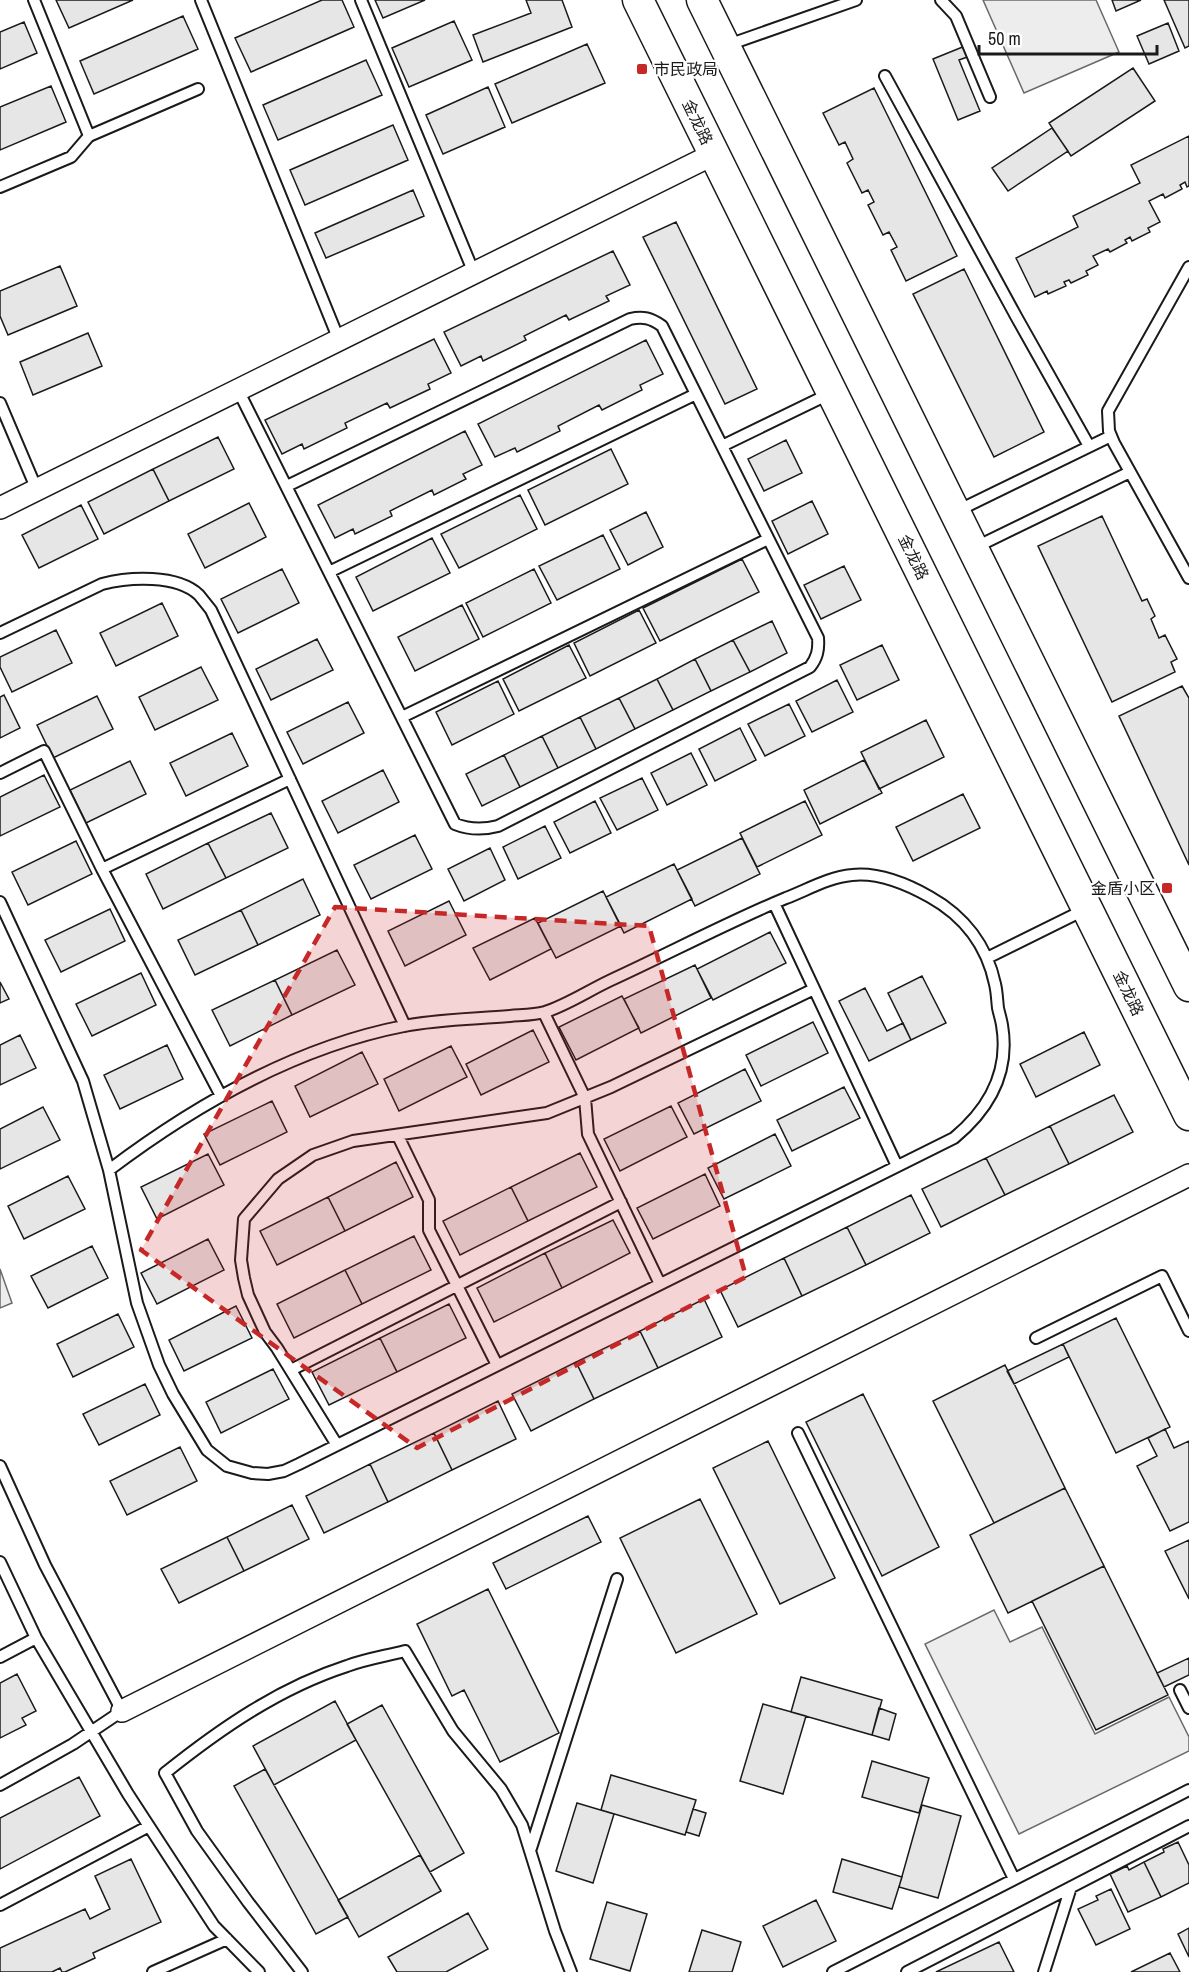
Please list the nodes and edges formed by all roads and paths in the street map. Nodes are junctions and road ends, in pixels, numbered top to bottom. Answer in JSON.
{"nodes":[{"id":1,"x":34,"y":0,"type":"edge"},
{"id":2,"x":201,"y":0,"type":"edge"},
{"id":3,"x":361,"y":0,"type":"edge"},
{"id":4,"x":638,"y":0,"type":"edge"},
{"id":5,"x":702,"y":0,"type":"edge"},
{"id":6,"x":856,"y":0,"type":"edge"},
{"id":7,"x":941,"y":0,"type":"edge"},
{"id":8,"x":956,"y":0,"type":"edge"},
{"id":9,"x":956,"y":16,"type":"junction"},
{"id":10,"x":725,"y":46,"type":"junction"},
{"id":11,"x":885,"y":76,"type":"dead end"},
{"id":12,"x":198,"y":89,"type":"dead end"},
{"id":13,"x":990,"y":97,"type":"dead end"},
{"id":14,"x":89,"y":136,"type":"junction"},
{"id":15,"x":714,"y":154,"type":"junction"},
{"id":16,"x":0,"y":187,"type":"edge"},
{"id":17,"x":1189,"y":267,"type":"edge"},
{"id":18,"x":474,"y":273,"type":"junction"},
{"id":19,"x":339,"y":340,"type":"junction"},
{"id":20,"x":238,"y":390,"type":"junction"},
{"id":21,"x":832,"y":393,"type":"junction"},
{"id":22,"x":696,"y":394,"type":"junction"},
{"id":23,"x":0,"y":403,"type":"edge"},
{"id":24,"x":1111,"y":436,"type":"junction"},
{"id":25,"x":722,"y":446,"type":"junction"},
{"id":26,"x":1089,"y":446,"type":"junction"},
{"id":27,"x":1130,"y":472,"type":"junction"},
{"id":28,"x":287,"y":486,"type":"junction"},
{"id":29,"x":37,"y":490,"type":"junction"},
{"id":30,"x":0,"y":508,"type":"edge"},
{"id":31,"x":955,"y":512,"type":"junction"},
{"id":32,"x":768,"y":539,"type":"junction"},
{"id":33,"x":973,"y":548,"type":"junction"},
{"id":34,"x":329,"y":572,"type":"junction"},
{"id":35,"x":1189,"y":578,"type":"edge"},
{"id":36,"x":0,"y":633,"type":"edge"},
{"id":37,"x":402,"y":717,"type":"junction"},
{"id":38,"x":0,"y":772,"type":"edge"},
{"id":39,"x":290,"y":779,"type":"junction"},
{"id":40,"x":102,"y":868,"type":"junction"},
{"id":41,"x":0,"y":902,"type":"edge"},
{"id":42,"x":774,"y":903,"type":"junction"},
{"id":43,"x":1087,"y":908,"type":"junction"},
{"id":44,"x":987,"y":958,"type":"junction"},
{"id":45,"x":1189,"y":986,"type":"edge"},
{"id":46,"x":814,"y":989,"type":"junction"},
{"id":47,"x":544,"y":1012,"type":"junction"},
{"id":48,"x":405,"y":1026,"type":"junction"},
{"id":49,"x":221,"y":1096,"type":"junction"},
{"id":50,"x":585,"y":1098,"type":"junction"},
{"id":51,"x":1189,"y":1115,"type":"edge"},
{"id":52,"x":398,"y":1136,"type":"junction"},
{"id":53,"x":897,"y":1166,"type":"junction"},
{"id":54,"x":109,"y":1170,"type":"junction"},
{"id":55,"x":1189,"y":1175,"type":"edge"},
{"id":56,"x":621,"y":1202,"type":"junction"},
{"id":57,"x":660,"y":1284,"type":"junction"},
{"id":58,"x":457,"y":1286,"type":"junction"},
{"id":59,"x":1189,"y":1331,"type":"edge"},
{"id":60,"x":1036,"y":1338,"type":"dead end"},
{"id":61,"x":497,"y":1365,"type":"junction"},
{"id":62,"x":291,"y":1370,"type":"junction"},
{"id":63,"x":798,"y":1433,"type":"dead end"},
{"id":64,"x":337,"y":1445,"type":"junction"},
{"id":65,"x":0,"y":1466,"type":"edge"},
{"id":66,"x":0,"y":1562,"type":"edge"},
{"id":67,"x":617,"y":1580,"type":"dead end"},
{"id":68,"x":36,"y":1638,"type":"junction"},
{"id":69,"x":0,"y":1657,"type":"edge"},
{"id":70,"x":1180,"y":1690,"type":"dead end"},
{"id":71,"x":1189,"y":1708,"type":"edge"},
{"id":72,"x":122,"y":1711,"type":"junction"},
{"id":73,"x":91,"y":1733,"type":"junction"},
{"id":74,"x":0,"y":1785,"type":"edge"},
{"id":75,"x":1189,"y":1790,"type":"edge"},
{"id":76,"x":149,"y":1826,"type":"junction"},
{"id":77,"x":1188,"y":1828,"type":"edge"},
{"id":78,"x":531,"y":1848,"type":"junction"},
{"id":79,"x":1014,"y":1879,"type":"junction"},
{"id":80,"x":1071,"y":1887,"type":"junction"},
{"id":81,"x":0,"y":1905,"type":"edge"},
{"id":82,"x":227,"y":1939,"type":"junction"},
{"id":83,"x":153,"y":1972,"type":"edge"},
{"id":84,"x":259,"y":1972,"type":"edge"},
{"id":85,"x":302,"y":1972,"type":"edge"},
{"id":86,"x":571,"y":1972,"type":"edge"},
{"id":87,"x":833,"y":1972,"type":"edge"},
{"id":88,"x":907,"y":1972,"type":"edge"},
{"id":89,"x":1044,"y":1972,"type":"edge"}],
"edges":[{"from":1,"to":14,"type":"lane"},
{"from":2,"to":19,"type":"lane"},
{"from":3,"to":18,"type":"lane"},
{"from":4,"to":15,"type":"main road","name":"金龙路"},
{"from":5,"to":10,"type":"main road"},
{"from":6,"to":10,"type":"lane"},
{"from":7,"to":9,"type":"lane"},
{"from":8,"to":9,"type":"lane"},
{"from":9,"to":13,"type":"lane"},
{"from":10,"to":31,"type":"main road"},
{"from":11,"to":26,"type":"lane"},
{"from":12,"to":14,"type":"lane"},
{"from":14,"to":16,"type":"lane"},
{"from":15,"to":18,"type":"street"},
{"from":15,"to":21,"type":"main road","name":"金龙路"},
{"from":17,"to":24,"type":"lane"},
{"from":18,"to":19,"type":"street"},
{"from":19,"to":20,"type":"street"},
{"from":20,"to":28,"type":"lane"},
{"from":20,"to":29,"type":"street"},
{"from":21,"to":25,"type":"lane"},
{"from":21,"to":43,"type":"main road","name":"金龙路"},
{"from":22,"to":25,"type":"lane"},
{"from":22,"to":28,"type":"lane"},
{"from":22,"to":34,"type":"lane"},
{"from":23,"to":29,"type":"lane"},
{"from":24,"to":26,"type":"lane"},
{"from":24,"to":27,"type":"lane"},
{"from":25,"to":32,"type":"lane"},
{"from":26,"to":31,"type":"lane"},
{"from":27,"to":33,"type":"lane"},
{"from":27,"to":35,"type":"lane"},
{"from":28,"to":34,"type":"lane"},
{"from":29,"to":30,"type":"street"},
{"from":31,"to":33,"type":"main road"},
{"from":32,"to":37,"type":"lane"},
{"from":32,"to":37,"type":"lane"},
{"from":33,"to":45,"type":"main road"},
{"from":34,"to":37,"type":"lane"},
{"from":36,"to":39,"type":"lane"},
{"from":38,"to":40,"type":"lane"},
{"from":39,"to":40,"type":"lane"},
{"from":39,"to":48,"type":"lane"},
{"from":40,"to":49,"type":"lane"},
{"from":41,"to":54,"type":"lane"},
{"from":42,"to":44,"type":"lane"},
{"from":42,"to":46,"type":"lane"},
{"from":42,"to":47,"type":"lane"},
{"from":43,"to":44,"type":"lane"},
{"from":43,"to":51,"type":"main road","name":"金龙路"},
{"from":44,"to":53,"type":"lane"},
{"from":46,"to":50,"type":"lane"},
{"from":46,"to":53,"type":"lane"},
{"from":47,"to":48,"type":"lane"},
{"from":47,"to":50,"type":"lane"},
{"from":48,"to":49,"type":"lane"},
{"from":49,"to":54,"type":"lane"},
{"from":50,"to":52,"type":"lane"},
{"from":50,"to":56,"type":"lane"},
{"from":52,"to":58,"type":"lane"},
{"from":52,"to":62,"type":"lane"},
{"from":53,"to":57,"type":"lane"},
{"from":54,"to":64,"type":"lane"},
{"from":55,"to":72,"type":"street"},
{"from":56,"to":57,"type":"lane"},
{"from":56,"to":58,"type":"lane"},
{"from":57,"to":61,"type":"lane"},
{"from":58,"to":61,"type":"lane"},
{"from":58,"to":62,"type":"lane"},
{"from":59,"to":60,"type":"lane"},
{"from":61,"to":64,"type":"lane"},
{"from":62,"to":64,"type":"lane"},
{"from":63,"to":79,"type":"lane"},
{"from":65,"to":72,"type":"lane"},
{"from":66,"to":68,"type":"lane"},
{"from":67,"to":78,"type":"lane"},
{"from":68,"to":69,"type":"lane"},
{"from":68,"to":73,"type":"lane"},
{"from":70,"to":71,"type":"lane"},
{"from":72,"to":73,"type":"lane"},
{"from":73,"to":74,"type":"lane"},
{"from":73,"to":76,"type":"lane"},
{"from":75,"to":79,"type":"lane"},
{"from":76,"to":81,"type":"lane"},
{"from":76,"to":82,"type":"lane"},
{"from":77,"to":80,"type":"lane"},
{"from":78,"to":85,"type":"lane"},
{"from":78,"to":86,"type":"lane"},
{"from":79,"to":87,"type":"lane"},
{"from":80,"to":88,"type":"lane"},
{"from":80,"to":89,"type":"lane"},
{"from":82,"to":83,"type":"lane"},
{"from":82,"to":84,"type":"lane"}]}
